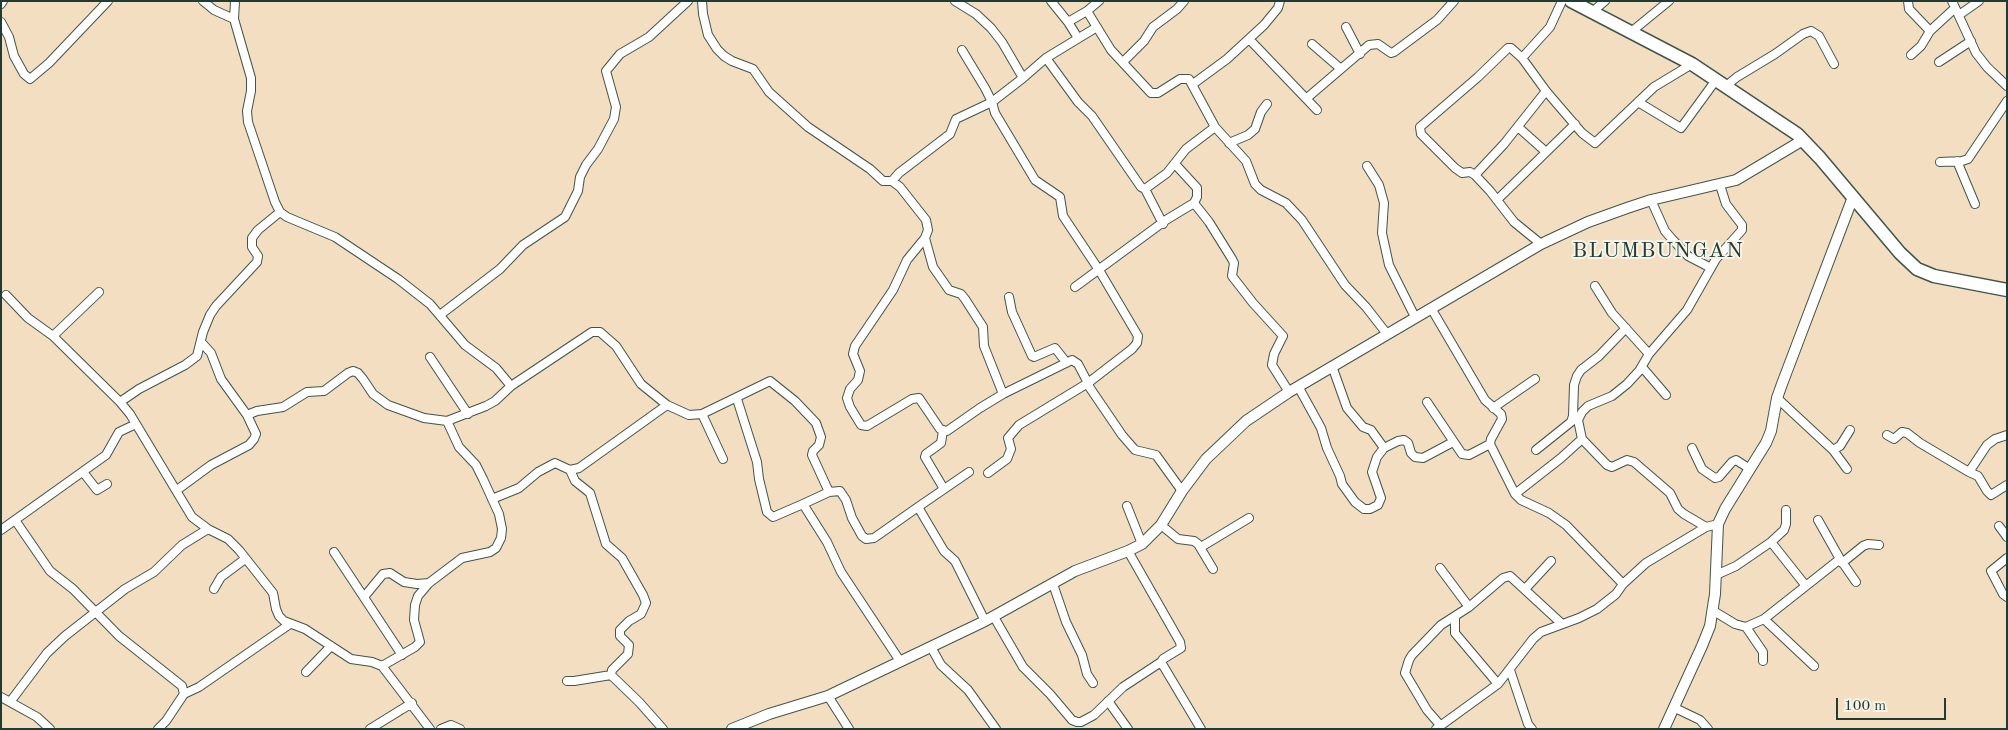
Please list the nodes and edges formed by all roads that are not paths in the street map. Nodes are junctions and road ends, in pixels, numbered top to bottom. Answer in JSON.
{"nodes":[{"id":1,"x":108,"y":1,"type":"edge"},
{"id":2,"x":203,"y":1,"type":"edge"},
{"id":3,"x":235,"y":1,"type":"edge"},
{"id":4,"x":688,"y":1,"type":"edge"},
{"id":5,"x":702,"y":1,"type":"edge"},
{"id":6,"x":954,"y":1,"type":"edge"},
{"id":7,"x":1052,"y":1,"type":"edge"},
{"id":8,"x":1099,"y":1,"type":"edge"},
{"id":9,"x":1184,"y":1,"type":"edge"},
{"id":10,"x":1280,"y":1,"type":"edge"},
{"id":11,"x":1454,"y":1,"type":"edge"},
{"id":12,"x":1562,"y":1,"type":"edge"},
{"id":13,"x":1571,"y":1,"type":"edge"},
{"id":14,"x":1605,"y":1,"type":"edge"},
{"id":15,"x":1669,"y":1,"type":"edge"},
{"id":16,"x":1908,"y":1,"type":"edge"},
{"id":17,"x":1979,"y":1,"type":"edge"},
{"id":18,"x":1955,"y":8,"type":"edge"},
{"id":19,"x":1087,"y":11,"type":"junction"},
{"id":20,"x":1592,"y":12,"type":"junction"},
{"id":21,"x":234,"y":19,"type":"junction"},
{"id":22,"x":1,"y":22,"type":"edge"},
{"id":23,"x":1068,"y":22,"type":"junction"},
{"id":24,"x":1097,"y":27,"type":"junction"},
{"id":25,"x":1346,"y":27,"type":"dead end"},
{"id":26,"x":1930,"y":31,"type":"junction"},
{"id":27,"x":1631,"y":32,"type":"junction"},
{"id":28,"x":1078,"y":38,"type":"junction"},
{"id":29,"x":1249,"y":39,"type":"junction"},
{"id":30,"x":1971,"y":42,"type":"junction"},
{"id":31,"x":1312,"y":44,"type":"dead end"},
{"id":32,"x":962,"y":50,"type":"dead end"},
{"id":33,"x":1360,"y":54,"type":"junction"},
{"id":34,"x":1911,"y":54,"type":"dead end"},
{"id":35,"x":1046,"y":58,"type":"junction"},
{"id":36,"x":1522,"y":58,"type":"junction"},
{"id":37,"x":1123,"y":62,"type":"junction"},
{"id":38,"x":1939,"y":62,"type":"dead end"},
{"id":39,"x":1692,"y":64,"type":"junction"},
{"id":40,"x":1834,"y":64,"type":"dead end"},
{"id":41,"x":1341,"y":69,"type":"junction"},
{"id":42,"x":1023,"y":78,"type":"junction"},
{"id":43,"x":1721,"y":83,"type":"junction"},
{"id":44,"x":1193,"y":84,"type":"junction"},
{"id":45,"x":2007,"y":86,"type":"edge"},
{"id":46,"x":1546,"y":91,"type":"junction"},
{"id":47,"x":1307,"y":98,"type":"junction"},
{"id":48,"x":2007,"y":101,"type":"edge"},
{"id":49,"x":992,"y":102,"type":"junction"},
{"id":50,"x":1638,"y":102,"type":"junction"},
{"id":51,"x":1267,"y":104,"type":"dead end"},
{"id":52,"x":1316,"y":110,"type":"dead end"},
{"id":53,"x":1575,"y":124,"type":"junction"},
{"id":54,"x":1215,"y":127,"type":"junction"},
{"id":55,"x":1518,"y":127,"type":"junction"},
{"id":56,"x":1803,"y":140,"type":"junction"},
{"id":57,"x":1230,"y":144,"type":"junction"},
{"id":58,"x":1546,"y":152,"type":"junction"},
{"id":59,"x":1957,"y":161,"type":"junction"},
{"id":60,"x":1940,"y":162,"type":"dead end"},
{"id":61,"x":1175,"y":164,"type":"junction"},
{"id":62,"x":1366,"y":166,"type":"dead end"},
{"id":63,"x":1474,"y":175,"type":"junction"},
{"id":64,"x":892,"y":181,"type":"junction"},
{"id":65,"x":1720,"y":185,"type":"junction"},
{"id":66,"x":1145,"y":189,"type":"junction"},
{"id":67,"x":1853,"y":197,"type":"junction"},
{"id":68,"x":1498,"y":200,"type":"junction"},
{"id":69,"x":1651,"y":200,"type":"junction"},
{"id":70,"x":1194,"y":203,"type":"junction"},
{"id":71,"x":1975,"y":204,"type":"dead end"},
{"id":72,"x":280,"y":212,"type":"junction"},
{"id":73,"x":1163,"y":224,"type":"junction"},
{"id":74,"x":925,"y":238,"type":"junction"},
{"id":75,"x":1541,"y":244,"type":"junction"},
{"id":76,"x":1711,"y":268,"type":"junction"},
{"id":77,"x":1099,"y":270,"type":"junction"},
{"id":78,"x":1595,"y":286,"type":"dead end"},
{"id":79,"x":1075,"y":288,"type":"dead end"},
{"id":80,"x":2007,"y":290,"type":"edge"},
{"id":81,"x":99,"y":292,"type":"dead end"},
{"id":82,"x":6,"y":295,"type":"dead end"},
{"id":83,"x":1008,"y":297,"type":"dead end"},
{"id":84,"x":1431,"y":308,"type":"junction"},
{"id":85,"x":440,"y":315,"type":"junction"},
{"id":86,"x":1416,"y":317,"type":"junction"},
{"id":87,"x":1626,"y":328,"type":"junction"},
{"id":88,"x":1387,"y":334,"type":"junction"},
{"id":89,"x":53,"y":336,"type":"junction"},
{"id":90,"x":201,"y":342,"type":"junction"},
{"id":91,"x":1649,"y":354,"type":"junction"},
{"id":92,"x":430,"y":357,"type":"dead end"},
{"id":93,"x":1066,"y":362,"type":"junction"},
{"id":94,"x":1332,"y":366,"type":"junction"},
{"id":95,"x":1642,"y":367,"type":"junction"},
{"id":96,"x":1535,"y":379,"type":"dead end"},
{"id":97,"x":1088,"y":383,"type":"junction"},
{"id":98,"x":511,"y":386,"type":"junction"},
{"id":99,"x":1299,"y":388,"type":"junction"},
{"id":100,"x":1289,"y":392,"type":"junction"},
{"id":101,"x":1003,"y":394,"type":"junction"},
{"id":102,"x":1666,"y":395,"type":"dead end"},
{"id":103,"x":1777,"y":398,"type":"junction"},
{"id":104,"x":737,"y":399,"type":"junction"},
{"id":105,"x":120,"y":402,"type":"junction"},
{"id":106,"x":1427,"y":402,"type":"dead end"},
{"id":107,"x":667,"y":405,"type":"junction"},
{"id":108,"x":1493,"y":408,"type":"junction"},
{"id":109,"x":468,"y":414,"type":"junction"},
{"id":110,"x":702,"y":414,"type":"junction"},
{"id":111,"x":247,"y":415,"type":"junction"},
{"id":112,"x":447,"y":421,"type":"junction"},
{"id":113,"x":136,"y":424,"type":"junction"},
{"id":114,"x":1850,"y":430,"type":"dead end"},
{"id":115,"x":943,"y":431,"type":"junction"},
{"id":116,"x":1887,"y":435,"type":"dead end"},
{"id":117,"x":2007,"y":435,"type":"edge"},
{"id":118,"x":1582,"y":439,"type":"junction"},
{"id":119,"x":1453,"y":442,"type":"junction"},
{"id":120,"x":1490,"y":444,"type":"junction"},
{"id":121,"x":1384,"y":448,"type":"junction"},
{"id":122,"x":1692,"y":448,"type":"dead end"},
{"id":123,"x":1536,"y":450,"type":"dead end"},
{"id":124,"x":1834,"y":450,"type":"junction"},
{"id":125,"x":723,"y":459,"type":"dead end"},
{"id":126,"x":1750,"y":469,"type":"junction"},
{"id":127,"x":1848,"y":469,"type":"dead end"},
{"id":128,"x":570,"y":470,"type":"junction"},
{"id":129,"x":83,"y":472,"type":"junction"},
{"id":130,"x":969,"y":472,"type":"dead end"},
{"id":131,"x":1969,"y":472,"type":"junction"},
{"id":132,"x":988,"y":473,"type":"dead end"},
{"id":133,"x":108,"y":484,"type":"dead end"},
{"id":134,"x":2007,"y":485,"type":"edge"},
{"id":135,"x":944,"y":489,"type":"junction"},
{"id":136,"x":177,"y":490,"type":"junction"},
{"id":137,"x":1182,"y":491,"type":"junction"},
{"id":138,"x":829,"y":492,"type":"junction"},
{"id":139,"x":1515,"y":494,"type":"junction"},
{"id":140,"x":492,"y":499,"type":"junction"},
{"id":141,"x":804,"y":504,"type":"junction"},
{"id":142,"x":1127,"y":506,"type":"dead end"},
{"id":143,"x":918,"y":507,"type":"junction"},
{"id":144,"x":1786,"y":510,"type":"dead end"},
{"id":145,"x":1249,"y":518,"type":"dead end"},
{"id":146,"x":15,"y":520,"type":"junction"},
{"id":147,"x":1818,"y":520,"type":"dead end"},
{"id":148,"x":1718,"y":524,"type":"junction"},
{"id":149,"x":1161,"y":525,"type":"junction"},
{"id":150,"x":1999,"y":526,"type":"dead end"},
{"id":151,"x":1706,"y":527,"type":"junction"},
{"id":152,"x":208,"y":529,"type":"junction"},
{"id":153,"x":1,"y":530,"type":"edge"},
{"id":154,"x":2007,"y":537,"type":"edge"},
{"id":155,"x":1771,"y":542,"type":"junction"},
{"id":156,"x":1142,"y":544,"type":"junction"},
{"id":157,"x":1879,"y":545,"type":"dead end"},
{"id":158,"x":1201,"y":547,"type":"junction"},
{"id":159,"x":1128,"y":551,"type":"junction"},
{"id":160,"x":334,"y":552,"type":"dead end"},
{"id":161,"x":245,"y":558,"type":"junction"},
{"id":162,"x":2007,"y":558,"type":"edge"},
{"id":163,"x":1551,"y":561,"type":"dead end"},
{"id":164,"x":1841,"y":561,"type":"junction"},
{"id":165,"x":1440,"y":568,"type":"dead end"},
{"id":166,"x":1213,"y":569,"type":"dead end"},
{"id":167,"x":1716,"y":575,"type":"junction"},
{"id":168,"x":1856,"y":582,"type":"dead end"},
{"id":169,"x":429,"y":583,"type":"junction"},
{"id":170,"x":1053,"y":584,"type":"junction"},
{"id":171,"x":1623,"y":584,"type":"junction"},
{"id":172,"x":1806,"y":586,"type":"junction"},
{"id":173,"x":1526,"y":588,"type":"junction"},
{"id":174,"x":214,"y":589,"type":"dead end"},
{"id":175,"x":364,"y":597,"type":"junction"},
{"id":176,"x":2007,"y":597,"type":"edge"},
{"id":177,"x":1469,"y":607,"type":"junction"},
{"id":178,"x":1712,"y":610,"type":"junction"},
{"id":179,"x":96,"y":611,"type":"junction"},
{"id":180,"x":1455,"y":617,"type":"junction"},
{"id":181,"x":989,"y":619,"type":"junction"},
{"id":182,"x":1764,"y":619,"type":"junction"},
{"id":183,"x":290,"y":624,"type":"junction"},
{"id":184,"x":1562,"y":624,"type":"junction"},
{"id":185,"x":1746,"y":627,"type":"junction"},
{"id":186,"x":331,"y":646,"type":"junction"},
{"id":187,"x":931,"y":647,"type":"junction"},
{"id":188,"x":402,"y":655,"type":"junction"},
{"id":189,"x":1763,"y":661,"type":"dead end"},
{"id":190,"x":900,"y":662,"type":"junction"},
{"id":191,"x":1161,"y":662,"type":"junction"},
{"id":192,"x":382,"y":666,"type":"junction"},
{"id":193,"x":1814,"y":666,"type":"dead end"},
{"id":194,"x":1510,"y":670,"type":"junction"},
{"id":195,"x":306,"y":672,"type":"dead end"},
{"id":196,"x":611,"y":675,"type":"junction"},
{"id":197,"x":567,"y":681,"type":"dead end"},
{"id":198,"x":1093,"y":683,"type":"dead end"},
{"id":199,"x":1498,"y":684,"type":"junction"},
{"id":200,"x":184,"y":694,"type":"junction"},
{"id":201,"x":828,"y":696,"type":"junction"},
{"id":202,"x":1,"y":697,"type":"edge"},
{"id":203,"x":1108,"y":701,"type":"junction"},
{"id":204,"x":10,"y":702,"type":"junction"},
{"id":205,"x":412,"y":703,"type":"junction"},
{"id":206,"x":1675,"y":708,"type":"junction"},
{"id":207,"x":1077,"y":726,"type":"edge"},
{"id":208,"x":1438,"y":727,"type":"edge"},
{"id":209,"x":50,"y":729,"type":"edge"},
{"id":210,"x":158,"y":729,"type":"edge"},
{"id":211,"x":370,"y":729,"type":"edge"},
{"id":212,"x":430,"y":729,"type":"edge"},
{"id":213,"x":441,"y":729,"type":"edge"},
{"id":214,"x":460,"y":729,"type":"edge"},
{"id":215,"x":663,"y":729,"type":"edge"},
{"id":216,"x":732,"y":729,"type":"edge"},
{"id":217,"x":849,"y":729,"type":"edge"},
{"id":218,"x":996,"y":729,"type":"edge"},
{"id":219,"x":1128,"y":729,"type":"edge"},
{"id":220,"x":1201,"y":729,"type":"edge"},
{"id":221,"x":1532,"y":729,"type":"edge"},
{"id":222,"x":1664,"y":729,"type":"edge"},
{"id":223,"x":1708,"y":729,"type":"edge"}],
"edges":[{"from":1,"to":22,"type":"street"},
{"from":2,"to":21,"type":"street"},
{"from":3,"to":21,"type":"street"},
{"from":4,"to":85,"type":"street"},
{"from":5,"to":64,"type":"street"},
{"from":6,"to":42,"type":"street"},
{"from":7,"to":23,"type":"street"},
{"from":8,"to":19,"type":"street"},
{"from":9,"to":37,"type":"street"},
{"from":10,"to":29,"type":"street"},
{"from":11,"to":33,"type":"street"},
{"from":12,"to":36,"type":"street"},
{"from":13,"to":20,"type":"main road"},
{"from":14,"to":20,"type":"street"},
{"from":15,"to":27,"type":"street"},
{"from":16,"to":26,"type":"street"},
{"from":17,"to":18,"type":"street"},
{"from":18,"to":26,"type":"street"},
{"from":18,"to":30,"type":"street"},
{"from":19,"to":23,"type":"street"},
{"from":19,"to":24,"type":"street"},
{"from":20,"to":27,"type":"main road"},
{"from":21,"to":72,"type":"street"},
{"from":23,"to":28,"type":"street"},
{"from":24,"to":28,"type":"street"},
{"from":24,"to":37,"type":"street"},
{"from":25,"to":33,"type":"street"},
{"from":26,"to":34,"type":"street"},
{"from":27,"to":39,"type":"main road"},
{"from":28,"to":35,"type":"street"},
{"from":29,"to":44,"type":"street"},
{"from":29,"to":47,"type":"street"},
{"from":30,"to":38,"type":"street"},
{"from":30,"to":45,"type":"street"},
{"from":31,"to":41,"type":"street"},
{"from":32,"to":49,"type":"street"},
{"from":33,"to":41,"type":"street"},
{"from":35,"to":42,"type":"street"},
{"from":35,"to":66,"type":"street"},
{"from":36,"to":46,"type":"street"},
{"from":36,"to":63,"type":"street"},
{"from":37,"to":44,"type":"street"},
{"from":39,"to":43,"type":"main road"},
{"from":39,"to":50,"type":"street"},
{"from":40,"to":43,"type":"street"},
{"from":41,"to":47,"type":"street"},
{"from":42,"to":49,"type":"street"},
{"from":43,"to":50,"type":"street"},
{"from":43,"to":56,"type":"main road"},
{"from":44,"to":54,"type":"street"},
{"from":46,"to":53,"type":"street"},
{"from":46,"to":55,"type":"street"},
{"from":47,"to":52,"type":"street"},
{"from":48,"to":59,"type":"street"},
{"from":49,"to":64,"type":"street"},
{"from":49,"to":77,"type":"street"},
{"from":50,"to":53,"type":"street"},
{"from":51,"to":57,"type":"street"},
{"from":53,"to":58,"type":"street"},
{"from":54,"to":57,"type":"street"},
{"from":54,"to":61,"type":"street"},
{"from":55,"to":58,"type":"street"},
{"from":55,"to":63,"type":"street"},
{"from":56,"to":65,"type":"street"},
{"from":56,"to":67,"type":"main road"},
{"from":57,"to":88,"type":"street"},
{"from":58,"to":68,"type":"street"},
{"from":59,"to":60,"type":"street"},
{"from":59,"to":71,"type":"street"},
{"from":61,"to":66,"type":"street"},
{"from":61,"to":70,"type":"street"},
{"from":62,"to":86,"type":"street"},
{"from":63,"to":68,"type":"street"},
{"from":64,"to":74,"type":"street"},
{"from":65,"to":69,"type":"street"},
{"from":65,"to":76,"type":"street"},
{"from":66,"to":73,"type":"street"},
{"from":67,"to":80,"type":"main road"},
{"from":67,"to":103,"type":"street"},
{"from":68,"to":75,"type":"street"},
{"from":69,"to":75,"type":"street"},
{"from":69,"to":76,"type":"street"},
{"from":70,"to":73,"type":"street"},
{"from":70,"to":100,"type":"street"},
{"from":72,"to":85,"type":"street"},
{"from":72,"to":90,"type":"street"},
{"from":73,"to":77,"type":"street"},
{"from":74,"to":101,"type":"street"},
{"from":74,"to":115,"type":"street"},
{"from":75,"to":84,"type":"street"},
{"from":76,"to":91,"type":"street"},
{"from":77,"to":79,"type":"street"},
{"from":77,"to":97,"type":"street"},
{"from":78,"to":87,"type":"street"},
{"from":81,"to":89,"type":"street"},
{"from":82,"to":89,"type":"street"},
{"from":83,"to":93,"type":"street"},
{"from":84,"to":86,"type":"street"},
{"from":84,"to":108,"type":"street"},
{"from":85,"to":98,"type":"street"},
{"from":86,"to":88,"type":"street"},
{"from":87,"to":91,"type":"street"},
{"from":87,"to":123,"type":"street"},
{"from":88,"to":94,"type":"street"},
{"from":89,"to":105,"type":"street"},
{"from":90,"to":105,"type":"street"},
{"from":90,"to":111,"type":"street"},
{"from":91,"to":95,"type":"street"},
{"from":92,"to":109,"type":"street"},
{"from":93,"to":97,"type":"street"},
{"from":93,"to":101,"type":"street"},
{"from":94,"to":99,"type":"street"},
{"from":94,"to":121,"type":"street"},
{"from":95,"to":102,"type":"street"},
{"from":95,"to":118,"type":"street"},
{"from":96,"to":108,"type":"street"},
{"from":97,"to":132,"type":"street"},
{"from":97,"to":137,"type":"street"},
{"from":98,"to":107,"type":"street"},
{"from":98,"to":109,"type":"street"},
{"from":99,"to":100,"type":"street"},
{"from":99,"to":121,"type":"street"},
{"from":100,"to":137,"type":"street"},
{"from":101,"to":115,"type":"street"},
{"from":103,"to":124,"type":"street"},
{"from":103,"to":126,"type":"street"},
{"from":104,"to":110,"type":"street"},
{"from":104,"to":138,"type":"street"},
{"from":104,"to":141,"type":"street"},
{"from":105,"to":113,"type":"street"},
{"from":106,"to":119,"type":"street"},
{"from":107,"to":110,"type":"street"},
{"from":107,"to":128,"type":"street"},
{"from":108,"to":120,"type":"street"},
{"from":109,"to":112,"type":"street"},
{"from":110,"to":125,"type":"street"},
{"from":111,"to":112,"type":"street"},
{"from":111,"to":136,"type":"street"},
{"from":112,"to":140,"type":"street"},
{"from":113,"to":129,"type":"street"},
{"from":113,"to":136,"type":"street"},
{"from":114,"to":124,"type":"street"},
{"from":115,"to":135,"type":"street"},
{"from":116,"to":131,"type":"street"},
{"from":117,"to":131,"type":"street"},
{"from":118,"to":139,"type":"street"},
{"from":118,"to":151,"type":"street"},
{"from":119,"to":120,"type":"street"},
{"from":119,"to":121,"type":"street"},
{"from":120,"to":139,"type":"street"},
{"from":122,"to":126,"type":"street"},
{"from":124,"to":127,"type":"street"},
{"from":126,"to":148,"type":"street"},
{"from":128,"to":140,"type":"street"},
{"from":128,"to":196,"type":"street"},
{"from":129,"to":133,"type":"street"},
{"from":129,"to":146,"type":"street"},
{"from":130,"to":135,"type":"street"},
{"from":131,"to":134,"type":"street"},
{"from":135,"to":143,"type":"street"},
{"from":136,"to":152,"type":"street"},
{"from":137,"to":149,"type":"street"},
{"from":138,"to":141,"type":"street"},
{"from":138,"to":143,"type":"street"},
{"from":139,"to":171,"type":"street"},
{"from":140,"to":169,"type":"street"},
{"from":141,"to":190,"type":"street"},
{"from":142,"to":156,"type":"street"},
{"from":143,"to":181,"type":"street"},
{"from":144,"to":155,"type":"street"},
{"from":145,"to":158,"type":"street"},
{"from":146,"to":153,"type":"street"},
{"from":146,"to":179,"type":"street"},
{"from":147,"to":164,"type":"street"},
{"from":148,"to":151,"type":"street"},
{"from":148,"to":167,"type":"street"},
{"from":149,"to":156,"type":"street"},
{"from":149,"to":158,"type":"street"},
{"from":150,"to":154,"type":"street"},
{"from":151,"to":171,"type":"street"},
{"from":152,"to":161,"type":"street"},
{"from":152,"to":179,"type":"street"},
{"from":155,"to":167,"type":"street"},
{"from":155,"to":172,"type":"street"},
{"from":156,"to":159,"type":"street"},
{"from":157,"to":164,"type":"street"},
{"from":158,"to":166,"type":"street"},
{"from":159,"to":170,"type":"street"},
{"from":159,"to":191,"type":"street"},
{"from":160,"to":175,"type":"street"},
{"from":161,"to":174,"type":"street"},
{"from":161,"to":183,"type":"street"},
{"from":162,"to":176,"type":"street"},
{"from":163,"to":173,"type":"street"},
{"from":164,"to":168,"type":"street"},
{"from":164,"to":172,"type":"street"},
{"from":165,"to":177,"type":"street"},
{"from":167,"to":178,"type":"street"},
{"from":169,"to":175,"type":"street"},
{"from":169,"to":188,"type":"street"},
{"from":170,"to":181,"type":"street"},
{"from":170,"to":198,"type":"street"},
{"from":171,"to":184,"type":"street"},
{"from":172,"to":182,"type":"street"},
{"from":173,"to":177,"type":"street"},
{"from":173,"to":184,"type":"street"},
{"from":175,"to":188,"type":"street"},
{"from":177,"to":180,"type":"street"},
{"from":178,"to":185,"type":"street"},
{"from":178,"to":206,"type":"street"},
{"from":179,"to":200,"type":"street"},
{"from":179,"to":204,"type":"street"},
{"from":180,"to":199,"type":"street"},
{"from":180,"to":208,"type":"street"},
{"from":181,"to":187,"type":"street"},
{"from":181,"to":207,"type":"street"},
{"from":182,"to":185,"type":"street"},
{"from":182,"to":193,"type":"street"},
{"from":183,"to":186,"type":"street"},
{"from":183,"to":200,"type":"street"},
{"from":184,"to":194,"type":"street"},
{"from":185,"to":189,"type":"street"},
{"from":186,"to":192,"type":"street"},
{"from":186,"to":195,"type":"street"},
{"from":187,"to":190,"type":"street"},
{"from":187,"to":218,"type":"street"},
{"from":188,"to":192,"type":"street"},
{"from":190,"to":201,"type":"street"},
{"from":191,"to":203,"type":"street"},
{"from":191,"to":220,"type":"street"},
{"from":192,"to":205,"type":"street"},
{"from":194,"to":199,"type":"street"},
{"from":194,"to":221,"type":"street"},
{"from":196,"to":197,"type":"street"},
{"from":196,"to":215,"type":"street"},
{"from":199,"to":208,"type":"street"},
{"from":200,"to":210,"type":"street"},
{"from":201,"to":216,"type":"street"},
{"from":201,"to":217,"type":"street"},
{"from":202,"to":204,"type":"street"},
{"from":203,"to":207,"type":"street"},
{"from":203,"to":219,"type":"street"},
{"from":204,"to":209,"type":"street"},
{"from":205,"to":211,"type":"street"},
{"from":205,"to":212,"type":"street"},
{"from":206,"to":222,"type":"street"},
{"from":206,"to":223,"type":"street"},
{"from":213,"to":214,"type":"street"}]}
